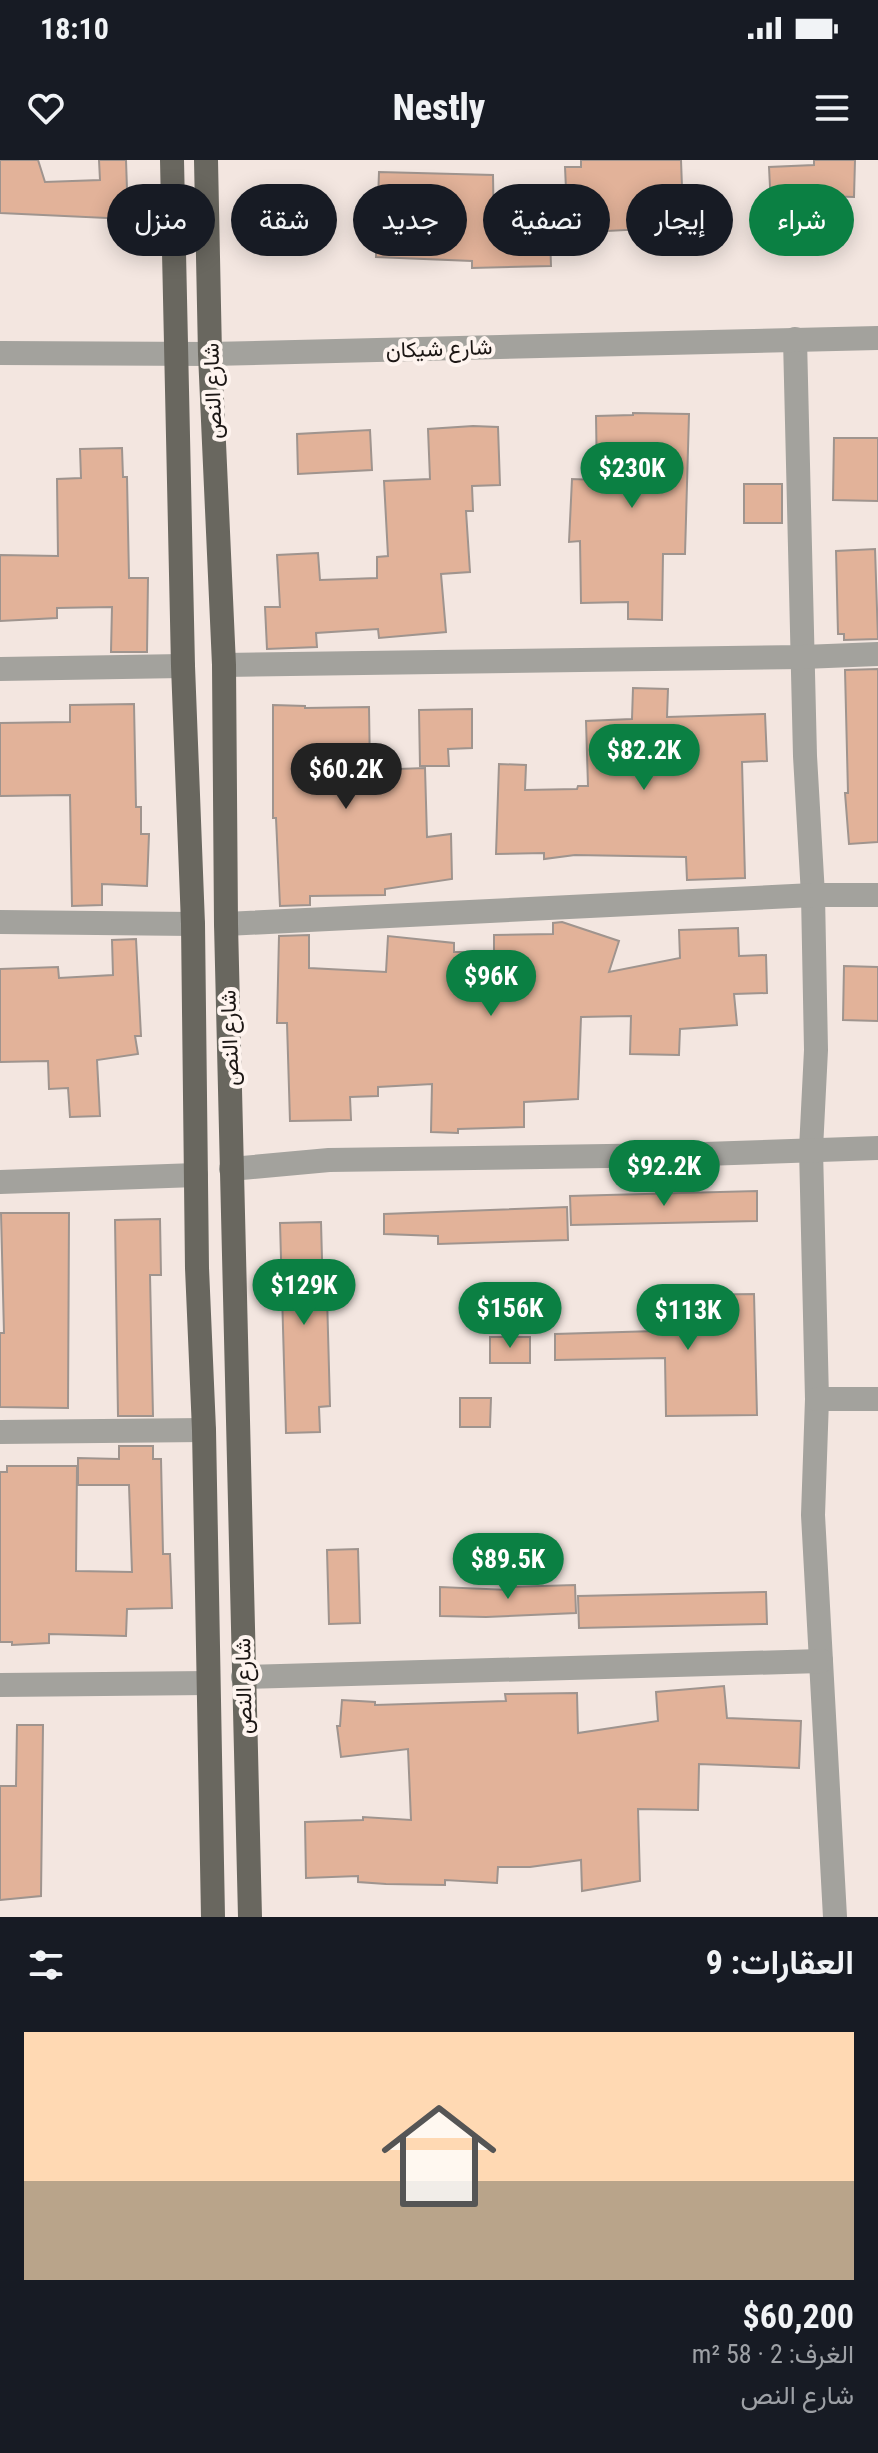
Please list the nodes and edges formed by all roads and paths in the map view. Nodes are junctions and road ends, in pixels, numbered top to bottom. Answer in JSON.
{"nodes":[{"id":1,"x":172,"y":160,"type":"edge"},
{"id":2,"x":206,"y":160,"type":"edge"},
{"id":3,"x":878,"y":338,"type":"edge"},
{"id":4,"x":795,"y":339,"type":"junction"},
{"id":5,"x":0,"y":353,"type":"edge"},
{"id":6,"x":176,"y":354,"type":"junction"},
{"id":7,"x":210,"y":354,"type":"junction"},
{"id":8,"x":878,"y":654,"type":"edge"},
{"id":9,"x":803,"y":657,"type":"junction"},
{"id":10,"x":224,"y":665,"type":"junction"},
{"id":11,"x":183,"y":666,"type":"junction"},
{"id":12,"x":0,"y":669,"type":"edge"},
{"id":13,"x":813,"y":895,"type":"junction"},
{"id":14,"x":878,"y":895,"type":"edge"},
{"id":15,"x":0,"y":922,"type":"edge"},
{"id":16,"x":193,"y":924,"type":"junction"},
{"id":17,"x":226,"y":924,"type":"junction"},
{"id":18,"x":878,"y":1148,"type":"edge"},
{"id":19,"x":811,"y":1149,"type":"junction"},
{"id":20,"x":231,"y":1169,"type":"junction"},
{"id":21,"x":196,"y":1175,"type":"junction"},
{"id":22,"x":0,"y":1182,"type":"edge"},
{"id":23,"x":817,"y":1399,"type":"junction"},
{"id":24,"x":878,"y":1399,"type":"edge"},
{"id":25,"x":204,"y":1430,"type":"junction"},
{"id":26,"x":0,"y":1432,"type":"edge"},
{"id":27,"x":821,"y":1661,"type":"junction"},
{"id":28,"x":243,"y":1677,"type":"junction"},
{"id":29,"x":208,"y":1683,"type":"junction"},
{"id":30,"x":0,"y":1685,"type":"edge"},
{"id":31,"x":213,"y":1917,"type":"edge"},
{"id":32,"x":250,"y":1917,"type":"edge"},
{"id":33,"x":835,"y":1917,"type":"edge"}],
"edges":[{"from":1,"to":6,"type":"main road","name":"شارع النص"},
{"from":2,"to":7,"type":"main road","name":"شارع النص"},
{"from":3,"to":4,"type":"street","name":"شارع شيكان"},
{"from":4,"to":7,"type":"street","name":"شارع شيكان"},
{"from":4,"to":9,"type":"street"},
{"from":5,"to":6,"type":"street","name":"شارع شيكان"},
{"from":6,"to":7,"type":"street","name":"شارع شيكان"},
{"from":6,"to":11,"type":"main road","name":"شارع النص"},
{"from":7,"to":10,"type":"main road","name":"شارع النص"},
{"from":8,"to":9,"type":"street"},
{"from":9,"to":10,"type":"street"},
{"from":9,"to":13,"type":"street"},
{"from":10,"to":17,"type":"main road","name":"شارع النص"},
{"from":11,"to":12,"type":"street"},
{"from":11,"to":16,"type":"main road","name":"شارع النص"},
{"from":13,"to":14,"type":"street"},
{"from":13,"to":17,"type":"street"},
{"from":13,"to":19,"type":"street"},
{"from":15,"to":16,"type":"street"},
{"from":16,"to":21,"type":"main road","name":"شارع النص"},
{"from":17,"to":20,"type":"main road","name":"شارع النص"},
{"from":18,"to":19,"type":"street"},
{"from":19,"to":20,"type":"street"},
{"from":19,"to":23,"type":"street"},
{"from":20,"to":28,"type":"main road","name":"شارع النص"},
{"from":21,"to":22,"type":"street"},
{"from":21,"to":25,"type":"main road","name":"شارع النص"},
{"from":23,"to":24,"type":"street"},
{"from":23,"to":27,"type":"street"},
{"from":25,"to":26,"type":"street"},
{"from":25,"to":29,"type":"main road","name":"شارع النص"},
{"from":27,"to":28,"type":"street"},
{"from":27,"to":33,"type":"street"},
{"from":28,"to":32,"type":"main road","name":"شارع النص"},
{"from":29,"to":30,"type":"street"},
{"from":29,"to":31,"type":"main road","name":"شارع النص"}]}
